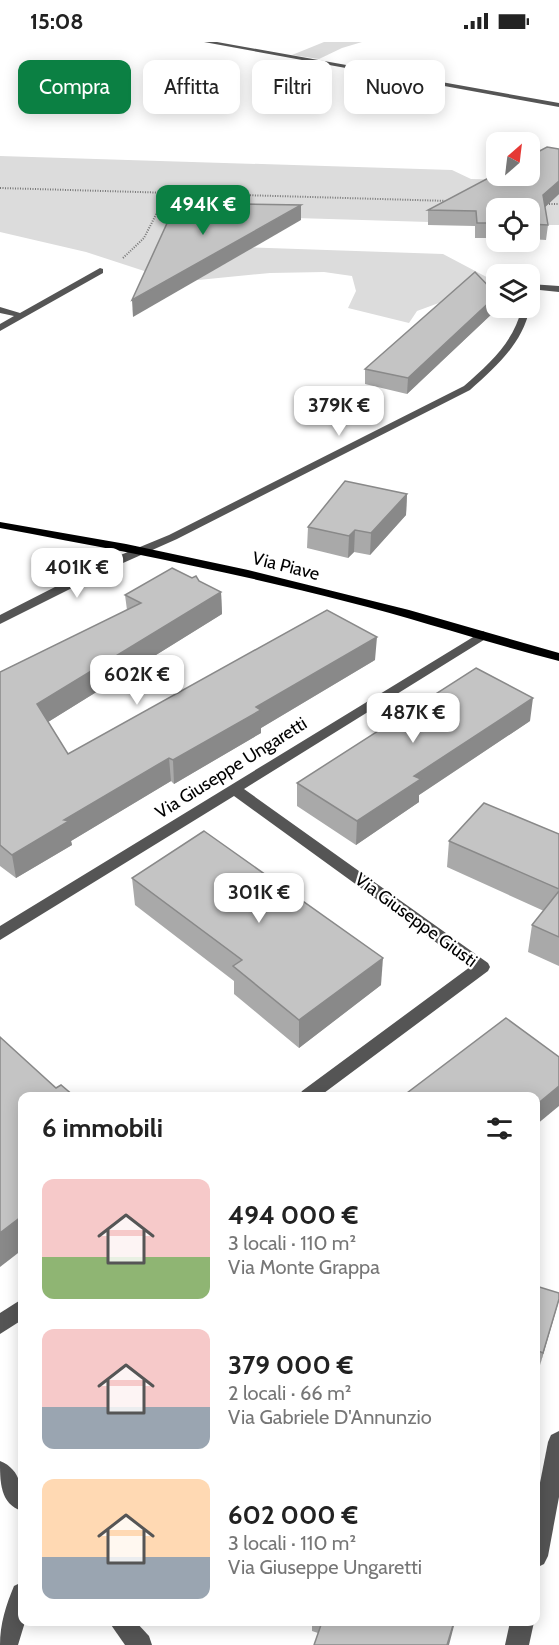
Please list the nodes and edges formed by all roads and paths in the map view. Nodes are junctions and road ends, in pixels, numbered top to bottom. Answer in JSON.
{"nodes":[{"id":1,"x":207,"y":42,"type":"edge"},
{"id":2,"x":559,"y":105,"type":"edge"},
{"id":3,"x":0,"y":188,"type":"edge"},
{"id":4,"x":167,"y":193,"type":"junction"},
{"id":5,"x":452,"y":201,"type":"edge"},
{"id":6,"x":540,"y":204,"type":"edge"},
{"id":7,"x":559,"y":204,"type":"edge"},
{"id":8,"x":100,"y":271,"type":"joint"},
{"id":9,"x":540,"y":288,"type":"edge"},
{"id":10,"x":559,"y":289,"type":"edge"},
{"id":11,"x":0,"y":310,"type":"edge"},
{"id":12,"x":22,"y":316,"type":"junction"},
{"id":13,"x":524,"y":318,"type":"edge"},
{"id":14,"x":0,"y":328,"type":"edge"},
{"id":15,"x":0,"y":525,"type":"edge"},
{"id":16,"x":142,"y":550,"type":"junction"},
{"id":17,"x":0,"y":620,"type":"edge"},
{"id":18,"x":483,"y":635,"type":"junction"},
{"id":19,"x":559,"y":657,"type":"edge"},
{"id":20,"x":234,"y":789,"type":"junction"},
{"id":21,"x":0,"y":934,"type":"edge"},
{"id":22,"x":313,"y":1092,"type":"edge"},
{"id":23,"x":18,"y":1311,"type":"edge"},
{"id":24,"x":0,"y":1325,"type":"edge"},
{"id":25,"x":559,"y":1442,"type":"edge"},
{"id":26,"x":0,"y":1472,"type":"edge"},
{"id":27,"x":18,"y":1495,"type":"edge"},
{"id":28,"x":540,"y":1536,"type":"edge"},
{"id":29,"x":18,"y":1607,"type":"edge"},
{"id":30,"x":124,"y":1626,"type":"edge"},
{"id":31,"x":521,"y":1626,"type":"edge"},
{"id":32,"x":6,"y":1645,"type":"edge"},
{"id":33,"x":140,"y":1645,"type":"edge"},
{"id":34,"x":517,"y":1645,"type":"edge"}],
"edges":[{"from":1,"to":2,"type":"street"},
{"from":3,"to":4,"type":"path"},
{"from":4,"to":5,"type":"path"},
{"from":4,"to":8,"type":"path"},
{"from":6,"to":7,"type":"path"},
{"from":8,"to":12,"type":"street"},
{"from":9,"to":10,"type":"street"},
{"from":11,"to":12,"type":"street"},
{"from":12,"to":14,"type":"street"},
{"from":13,"to":16,"type":"street"},
{"from":15,"to":16,"type":"main road","name":"Via Piave"},
{"from":16,"to":17,"type":"street"},
{"from":16,"to":18,"type":"main road","name":"Via Piave"},
{"from":18,"to":19,"type":"main road","name":"Via Piave"},
{"from":18,"to":20,"type":"street","name":"Via Giuseppe Ungaretti"},
{"from":20,"to":21,"type":"street","name":"Via Giuseppe Ungaretti"},
{"from":20,"to":22,"type":"street","name":"Via Giuseppe Giusti"},
{"from":23,"to":24,"type":"street"},
{"from":25,"to":28,"type":"street"},
{"from":26,"to":27,"type":"street"},
{"from":29,"to":32,"type":"street"},
{"from":30,"to":33,"type":"street"},
{"from":31,"to":34,"type":"street"}]}
